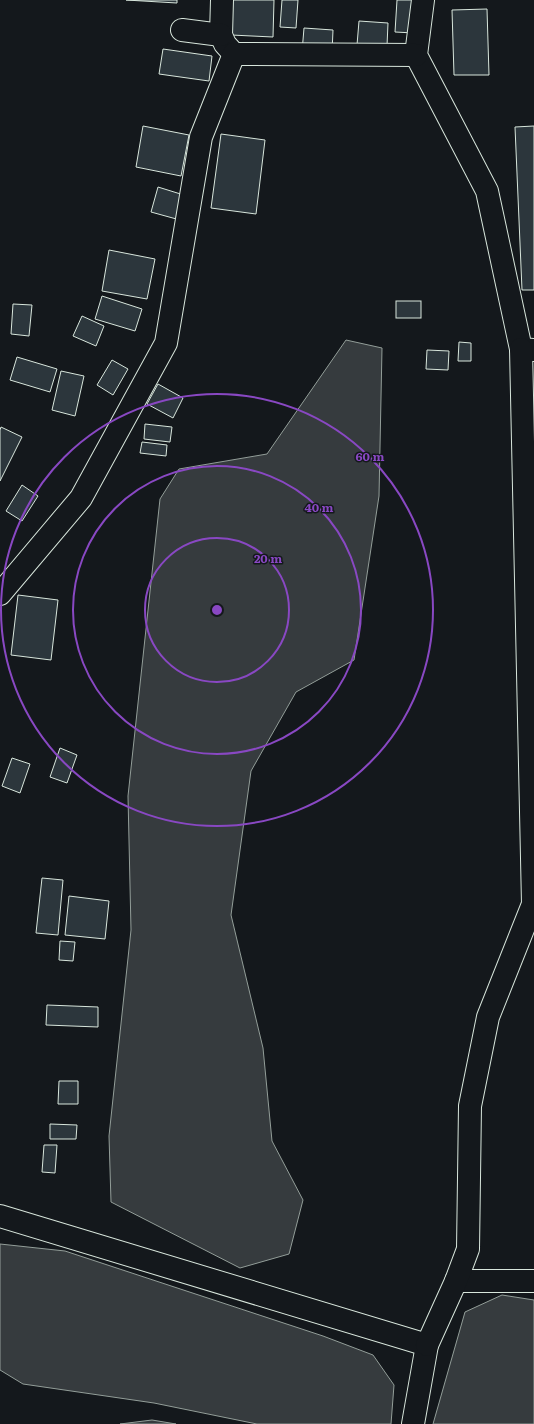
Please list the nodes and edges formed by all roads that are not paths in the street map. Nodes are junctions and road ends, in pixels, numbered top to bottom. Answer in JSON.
{"nodes":[{"id":1,"x":222,"y":0,"type":"edge"},
{"id":2,"x":423,"y":0,"type":"edge"},
{"id":3,"x":182,"y":30,"type":"dead end"},
{"id":4,"x":220,"y":35,"type":"junction"},
{"id":5,"x":234,"y":54,"type":"junction"},
{"id":6,"x":416,"y":54,"type":"junction"},
{"id":7,"x":528,"y":350,"type":"edge"},
{"id":8,"x":0,"y":594,"type":"edge"},
{"id":9,"x":531,"y":628,"type":"edge"},
{"id":10,"x":533,"y":905,"type":"edge"},
{"id":11,"x":0,"y":1216,"type":"edge"},
{"id":12,"x":456,"y":1281,"type":"junction"},
{"id":13,"x":534,"y":1281,"type":"edge"},
{"id":14,"x":427,"y":1345,"type":"junction"},
{"id":15,"x":413,"y":1424,"type":"edge"}],
"edges":[{"from":1,"to":4,"type":"street"},
{"from":2,"to":6,"type":"street"},
{"from":3,"to":4,"type":"street"},
{"from":4,"to":5,"type":"street"},
{"from":5,"to":6,"type":"street"},
{"from":5,"to":8,"type":"street"},
{"from":6,"to":7,"type":"street"},
{"from":7,"to":9,"type":"street"},
{"from":9,"to":10,"type":"street"},
{"from":10,"to":12,"type":"street"},
{"from":11,"to":14,"type":"street"},
{"from":12,"to":13,"type":"street"},
{"from":12,"to":14,"type":"street"},
{"from":14,"to":15,"type":"street"}]}
